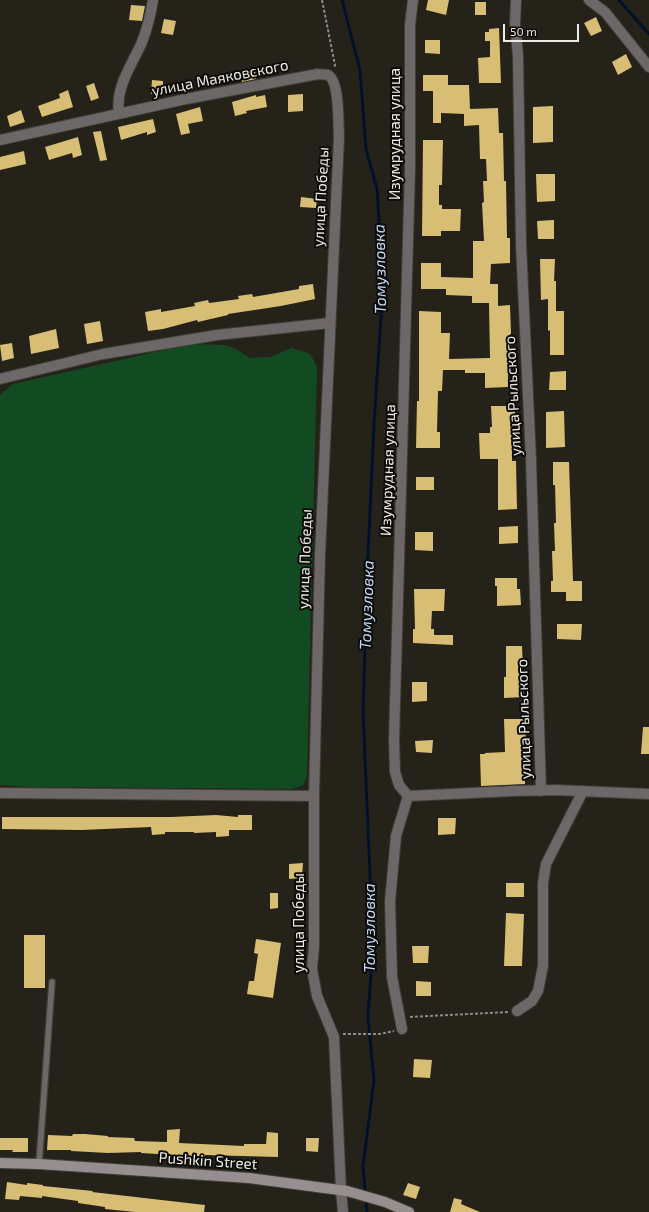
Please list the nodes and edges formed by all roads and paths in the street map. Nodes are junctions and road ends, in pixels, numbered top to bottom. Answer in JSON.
{"nodes":[{"id":1,"x":153,"y":0,"type":"edge"},
{"id":2,"x":322,"y":0,"type":"edge"},
{"id":3,"x":413,"y":0,"type":"edge"},
{"id":4,"x":516,"y":0,"type":"edge"},
{"id":5,"x":589,"y":0,"type":"edge"},
{"id":6,"x":649,"y":67,"type":"edge"},
{"id":7,"x":330,"y":77,"type":"junction"},
{"id":8,"x":119,"y":113,"type":"junction"},
{"id":9,"x":0,"y":140,"type":"edge"},
{"id":10,"x":330,"y":323,"type":"junction"},
{"id":11,"x":0,"y":379,"type":"edge"},
{"id":12,"x":541,"y":790,"type":"junction"},
{"id":13,"x":583,"y":791,"type":"junction"},
{"id":14,"x":0,"y":793,"type":"edge"},
{"id":15,"x":649,"y":794,"type":"edge"},
{"id":16,"x":314,"y":796,"type":"junction"},
{"id":17,"x":408,"y":796,"type":"junction"},
{"id":18,"x":52,"y":982,"type":"dead end"},
{"id":19,"x":517,"y":1011,"type":"joint"},
{"id":20,"x":400,"y":1018,"type":"junction"},
{"id":21,"x":402,"y":1029,"type":"joint"},
{"id":22,"x":344,"y":1033,"type":"dead end"},
{"id":23,"x":0,"y":1163,"type":"edge"},
{"id":24,"x":39,"y":1164,"type":"junction"},
{"id":25,"x":344,"y":1191,"type":"junction"},
{"id":26,"x":403,"y":1211,"type":"edge"},
{"id":27,"x":343,"y":1212,"type":"edge"}],
"edges":[{"from":1,"to":8,"type":"street"},
{"from":2,"to":7,"type":"path"},
{"from":3,"to":17,"type":"street","name":"Изумрудная улица"},
{"from":4,"to":12,"type":"street","name":"улица Рыльского"},
{"from":5,"to":6,"type":"street"},
{"from":7,"to":8,"type":"street","name":"улица Маяковского"},
{"from":7,"to":10,"type":"street","name":"улица Победы"},
{"from":8,"to":9,"type":"street","name":"улица Маяковского"},
{"from":10,"to":11,"type":"street"},
{"from":10,"to":16,"type":"street","name":"улица Победы"},
{"from":12,"to":13,"type":"street"},
{"from":12,"to":17,"type":"street"},
{"from":13,"to":15,"type":"street"},
{"from":13,"to":19,"type":"street"},
{"from":14,"to":16,"type":"street"},
{"from":16,"to":25,"type":"street","name":"улица Победы"},
{"from":17,"to":20,"type":"street"},
{"from":18,"to":24,"type":"lane"},
{"from":19,"to":20,"type":"path"},
{"from":20,"to":21,"type":"street"},
{"from":21,"to":22,"type":"path"},
{"from":23,"to":24,"type":"main road","name":"Pushkin Street"},
{"from":24,"to":25,"type":"main road","name":"Pushkin Street"},
{"from":25,"to":26,"type":"main road","name":"Pushkin Street"},
{"from":25,"to":27,"type":"street","name":"улица Победы"}]}
